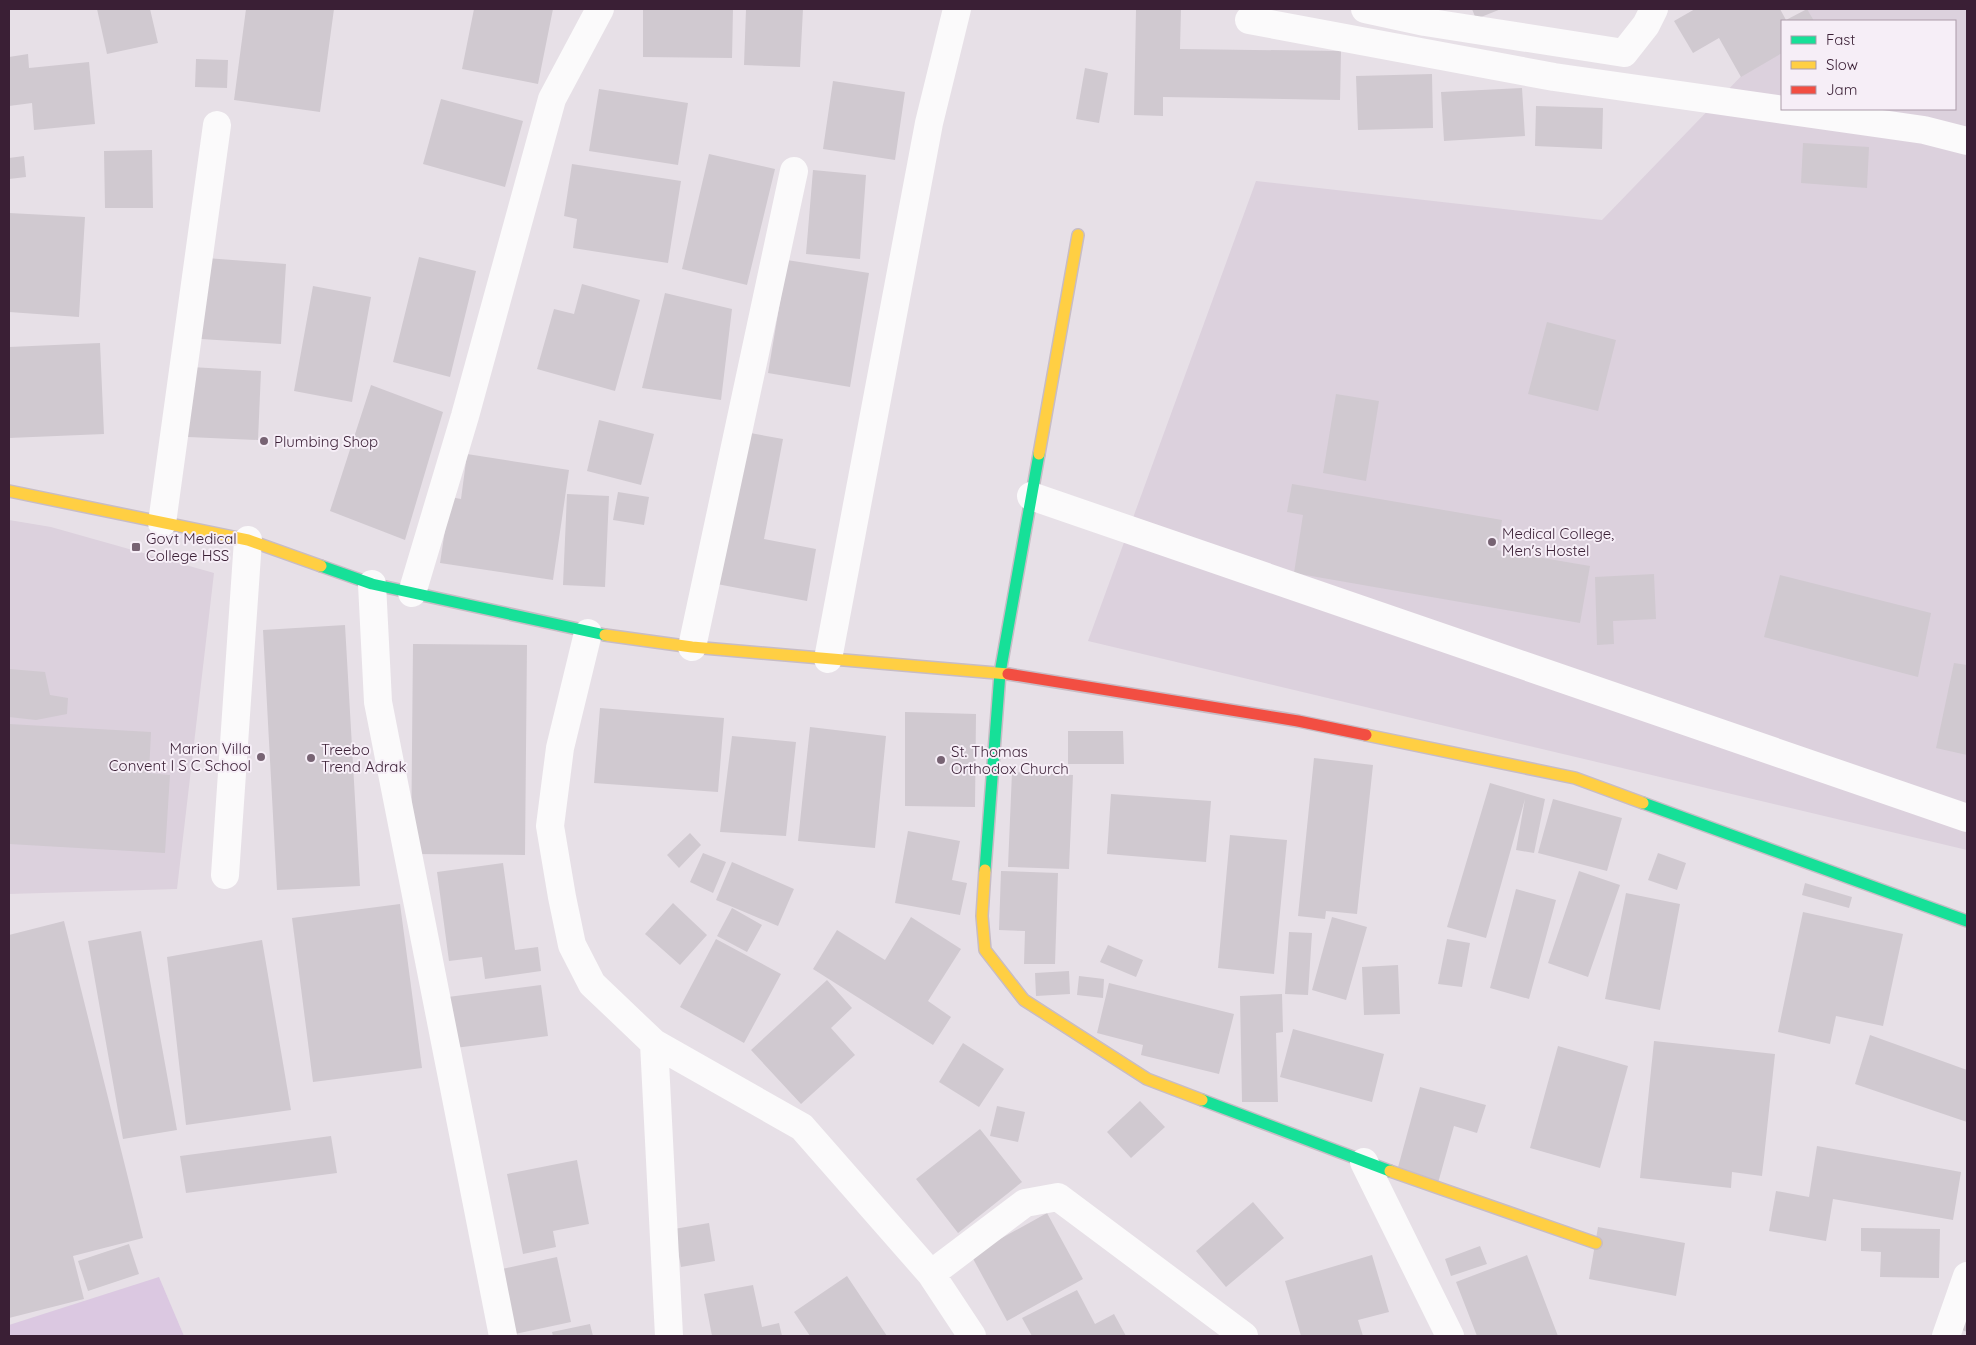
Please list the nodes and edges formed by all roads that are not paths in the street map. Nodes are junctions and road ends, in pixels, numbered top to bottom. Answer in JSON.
{"nodes":[{"id":1,"x":600,"y":9,"type":"edge"},
{"id":2,"x":957,"y":9,"type":"edge"},
{"id":3,"x":1365,"y":9,"type":"edge"},
{"id":4,"x":1654,"y":9,"type":"edge"},
{"id":5,"x":1249,"y":20,"type":"dead end"},
{"id":6,"x":1781,"y":110,"type":"edge"},
{"id":7,"x":1784,"y":110,"type":"edge"},
{"id":8,"x":217,"y":125,"type":"dead end"},
{"id":9,"x":1966,"y":136,"type":"edge"},
{"id":10,"x":794,"y":171,"type":"dead end"},
{"id":11,"x":1078,"y":235,"type":"dead end"},
{"id":12,"x":9,"y":491,"type":"edge"},
{"id":13,"x":1031,"y":496,"type":"junction"},
{"id":14,"x":162,"y":523,"type":"junction"},
{"id":15,"x":248,"y":540,"type":"junction"},
{"id":16,"x":372,"y":584,"type":"junction"},
{"id":17,"x":412,"y":593,"type":"junction"},
{"id":18,"x":588,"y":633,"type":"junction"},
{"id":19,"x":692,"y":647,"type":"junction"},
{"id":20,"x":828,"y":659,"type":"junction"},
{"id":21,"x":1000,"y":674,"type":"junction"},
{"id":22,"x":1967,"y":818,"type":"edge"},
{"id":23,"x":225,"y":875,"type":"dead end"},
{"id":24,"x":1967,"y":921,"type":"edge"},
{"id":25,"x":654,"y":1043,"type":"junction"},
{"id":26,"x":1364,"y":1162,"type":"junction"},
{"id":27,"x":1596,"y":1243,"type":"dead end"},
{"id":28,"x":931,"y":1274,"type":"junction"},
{"id":29,"x":1967,"y":1276,"type":"edge"},
{"id":30,"x":503,"y":1336,"type":"edge"},
{"id":31,"x":669,"y":1336,"type":"edge"},
{"id":32,"x":972,"y":1336,"type":"edge"},
{"id":33,"x":1244,"y":1336,"type":"edge"},
{"id":34,"x":1450,"y":1336,"type":"edge"},
{"id":35,"x":1946,"y":1336,"type":"edge"}],
"edges":[{"from":1,"to":17,"type":"street"},
{"from":2,"to":20,"type":"street"},
{"from":3,"to":4,"type":"street"},
{"from":5,"to":6,"type":"street"},
{"from":7,"to":9,"type":"street"},
{"from":8,"to":14,"type":"street"},
{"from":10,"to":19,"type":"street"},
{"from":11,"to":13,"type":"main road"},
{"from":12,"to":14,"type":"main road"},
{"from":13,"to":21,"type":"main road"},
{"from":13,"to":22,"type":"street"},
{"from":14,"to":15,"type":"main road"},
{"from":15,"to":16,"type":"main road"},
{"from":15,"to":23,"type":"street"},
{"from":16,"to":17,"type":"main road"},
{"from":16,"to":30,"type":"street"},
{"from":17,"to":18,"type":"main road"},
{"from":18,"to":19,"type":"main road"},
{"from":18,"to":25,"type":"street"},
{"from":19,"to":20,"type":"main road"},
{"from":20,"to":21,"type":"main road"},
{"from":21,"to":24,"type":"main road"},
{"from":21,"to":26,"type":"main road"},
{"from":25,"to":28,"type":"street"},
{"from":25,"to":31,"type":"street"},
{"from":26,"to":27,"type":"main road"},
{"from":26,"to":34,"type":"street"},
{"from":28,"to":32,"type":"street"},
{"from":28,"to":33,"type":"street"},
{"from":29,"to":35,"type":"street"}]}
